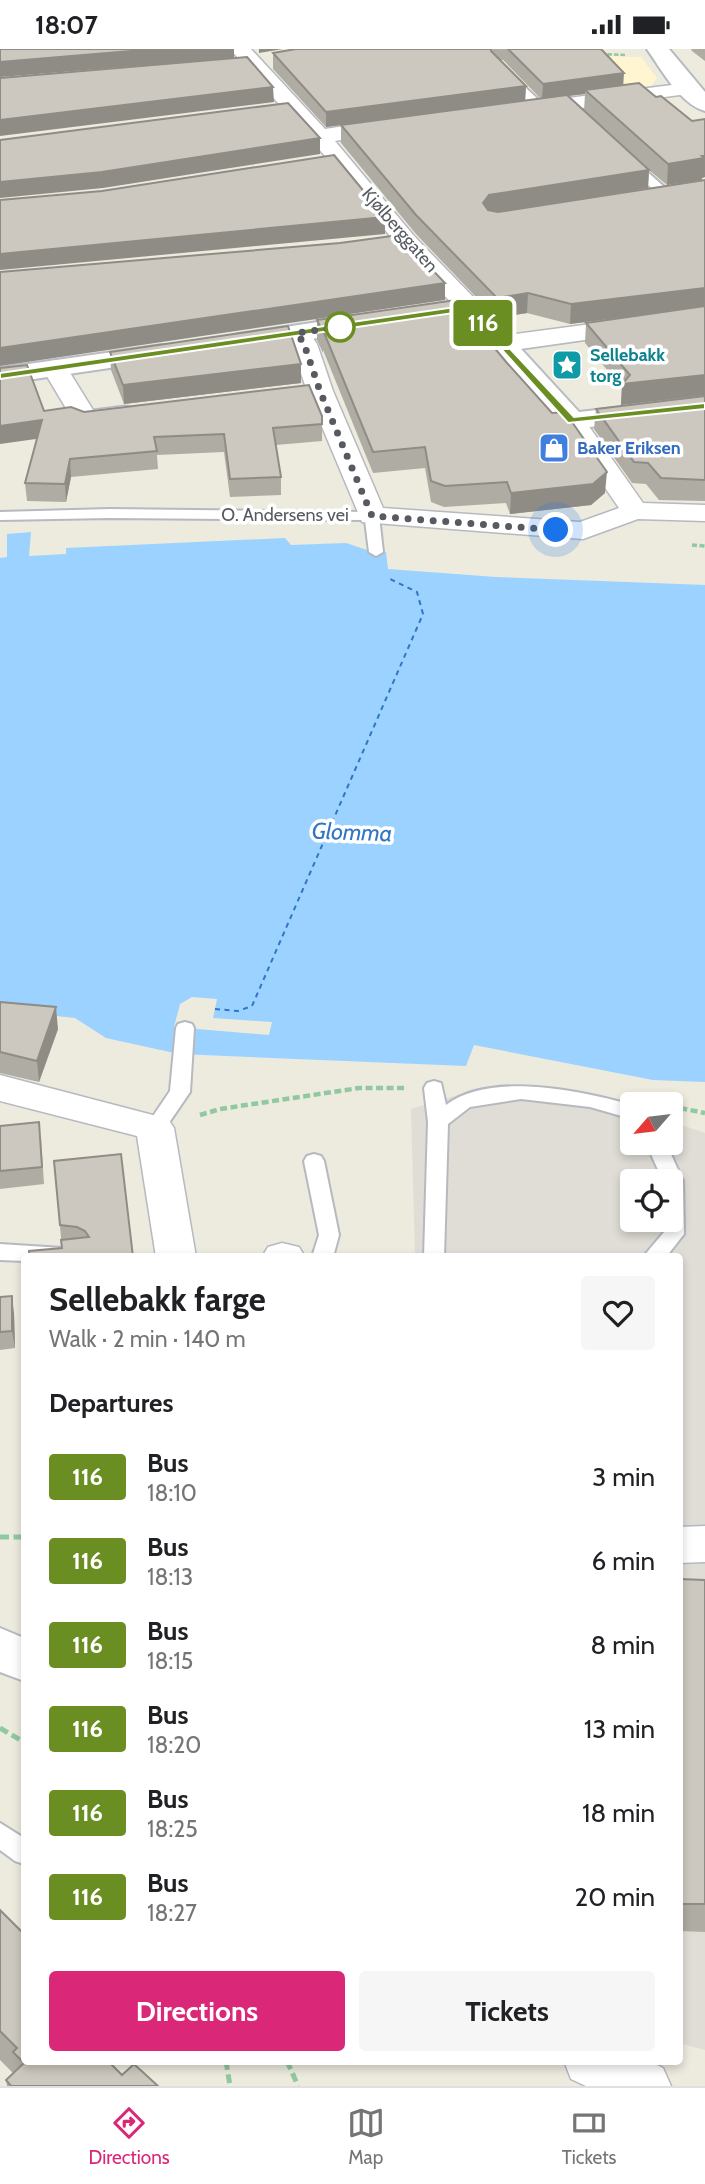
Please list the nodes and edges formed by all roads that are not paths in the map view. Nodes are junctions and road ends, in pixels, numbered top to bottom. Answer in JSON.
{"nodes":[{"id":1,"x":661,"y":53,"type":"edge"},
{"id":2,"x":279,"y":58,"type":"edge"},
{"id":3,"x":242,"y":60,"type":"edge"},
{"id":4,"x":498,"y":64,"type":"edge"},
{"id":5,"x":692,"y":85,"type":"edge"},
{"id":6,"x":705,"y":104,"type":"edge"},
{"id":7,"x":540,"y":107,"type":"junction"},
{"id":8,"x":293,"y":109,"type":"junction"},
{"id":9,"x":267,"y":112,"type":"edge"},
{"id":10,"x":502,"y":112,"type":"edge"},
{"id":11,"x":411,"y":123,"type":"edge"},
{"id":12,"x":319,"y":137,"type":"junction"},
{"id":13,"x":626,"y":159,"type":"edge"},
{"id":14,"x":341,"y":160,"type":"junction"},
{"id":15,"x":315,"y":165,"type":"edge"},
{"id":16,"x":692,"y":191,"type":"edge"},
{"id":17,"x":666,"y":195,"type":"junction"},
{"id":18,"x":640,"y":200,"type":"edge"},
{"id":19,"x":406,"y":241,"type":"junction"},
{"id":20,"x":380,"y":245,"type":"edge"},
{"id":21,"x":469,"y":307,"type":"junction"},
{"id":22,"x":705,"y":316,"type":"edge"},
{"id":23,"x":297,"y":333,"type":"junction"},
{"id":24,"x":500,"y":344,"type":"junction"},
{"id":25,"x":220,"y":345,"type":"edge"},
{"id":26,"x":182,"y":350,"type":"edge"},
{"id":27,"x":55,"y":368,"type":"junction"},
{"id":28,"x":0,"y":376,"type":"edge"},
{"id":29,"x":320,"y":391,"type":"junction"},
{"id":30,"x":293,"y":394,"type":"edge"},
{"id":31,"x":705,"y":406,"type":"edge"},
{"id":32,"x":145,"y":411,"type":"edge"},
{"id":33,"x":572,"y":421,"type":"junction"},
{"id":34,"x":635,"y":511,"type":"junction"},
{"id":35,"x":705,"y":513,"type":"edge"},
{"id":36,"x":0,"y":516,"type":"edge"},
{"id":37,"x":372,"y":516,"type":"junction"},
{"id":38,"x":376,"y":552,"type":"dead end"},
{"id":39,"x":185,"y":1028,"type":"dead end"},
{"id":40,"x":0,"y":1088,"type":"edge"},
{"id":41,"x":434,"y":1088,"type":"dead end"},
{"id":42,"x":620,"y":1109,"type":"edge"},
{"id":43,"x":438,"y":1122,"type":"junction"},
{"id":44,"x":155,"y":1128,"type":"junction"},
{"id":45,"x":661,"y":1155,"type":"edge"},
{"id":46,"x":314,"y":1161,"type":"dead end"},
{"id":47,"x":0,"y":1252,"type":"edge"},
{"id":48,"x":21,"y":1253,"type":"edge"},
{"id":49,"x":175,"y":1253,"type":"edge"},
{"id":50,"x":322,"y":1253,"type":"edge"},
{"id":51,"x":434,"y":1253,"type":"edge"},
{"id":52,"x":657,"y":1253,"type":"edge"},
{"id":53,"x":705,"y":1543,"type":"edge"},
{"id":54,"x":683,"y":1545,"type":"edge"},
{"id":55,"x":0,"y":1648,"type":"edge"},
{"id":56,"x":21,"y":1659,"type":"edge"},
{"id":57,"x":0,"y":1835,"type":"edge"},
{"id":58,"x":21,"y":1851,"type":"edge"},
{"id":59,"x":599,"y":2065,"type":"edge"},
{"id":60,"x":644,"y":2086,"type":"edge"}],
"edges":[{"from":1,"to":5,"type":"main road"},
{"from":2,"to":3,"type":"street"},
{"from":3,"to":8,"type":"street","name":"Kjølberggaten"},
{"from":4,"to":7,"type":"lane"},
{"from":5,"to":6,"type":"main road"},
{"from":5,"to":7,"type":"street"},
{"from":7,"to":10,"type":"street"},
{"from":8,"to":9,"type":"street"},
{"from":8,"to":12,"type":"street","name":"Kjølberggaten"},
{"from":11,"to":12,"type":"street"},
{"from":12,"to":14,"type":"street","name":"Kjølberggaten"},
{"from":13,"to":17,"type":"lane"},
{"from":14,"to":15,"type":"street"},
{"from":14,"to":19,"type":"street","name":"Kjølberggaten"},
{"from":16,"to":17,"type":"street"},
{"from":17,"to":18,"type":"street"},
{"from":19,"to":20,"type":"street"},
{"from":19,"to":21,"type":"street","name":"Kjølberggaten"},
{"from":21,"to":23,"type":"main road"},
{"from":21,"to":24,"type":"main road","name":"Kjølberggaten"},
{"from":22,"to":24,"type":"street"},
{"from":23,"to":25,"type":"main road"},
{"from":23,"to":29,"type":"street","name":"O. Andersens vei"},
{"from":24,"to":33,"type":"main road","name":"Kjølberggaten"},
{"from":26,"to":27,"type":"main road"},
{"from":27,"to":28,"type":"main road"},
{"from":27,"to":32,"type":"street"},
{"from":29,"to":30,"type":"street"},
{"from":29,"to":37,"type":"street","name":"O. Andersens vei"},
{"from":31,"to":33,"type":"main road"},
{"from":33,"to":34,"type":"street","name":"Kjølberggaten"},
{"from":34,"to":35,"type":"street"},
{"from":34,"to":37,"type":"street"},
{"from":36,"to":37,"type":"lane","name":"O. Andersens vei"},
{"from":37,"to":38,"type":"lane"},
{"from":39,"to":44,"type":"lane"},
{"from":40,"to":44,"type":"street"},
{"from":41,"to":43,"type":"lane"},
{"from":42,"to":43,"type":"lane"},
{"from":43,"to":51,"type":"lane"},
{"from":44,"to":49,"type":"street"},
{"from":45,"to":52,"type":"lane"},
{"from":46,"to":50,"type":"lane"},
{"from":47,"to":48,"type":"lane"},
{"from":53,"to":54,"type":"street"},
{"from":55,"to":56,"type":"main road"},
{"from":57,"to":58,"type":"lane"},
{"from":59,"to":60,"type":"street"}]}
